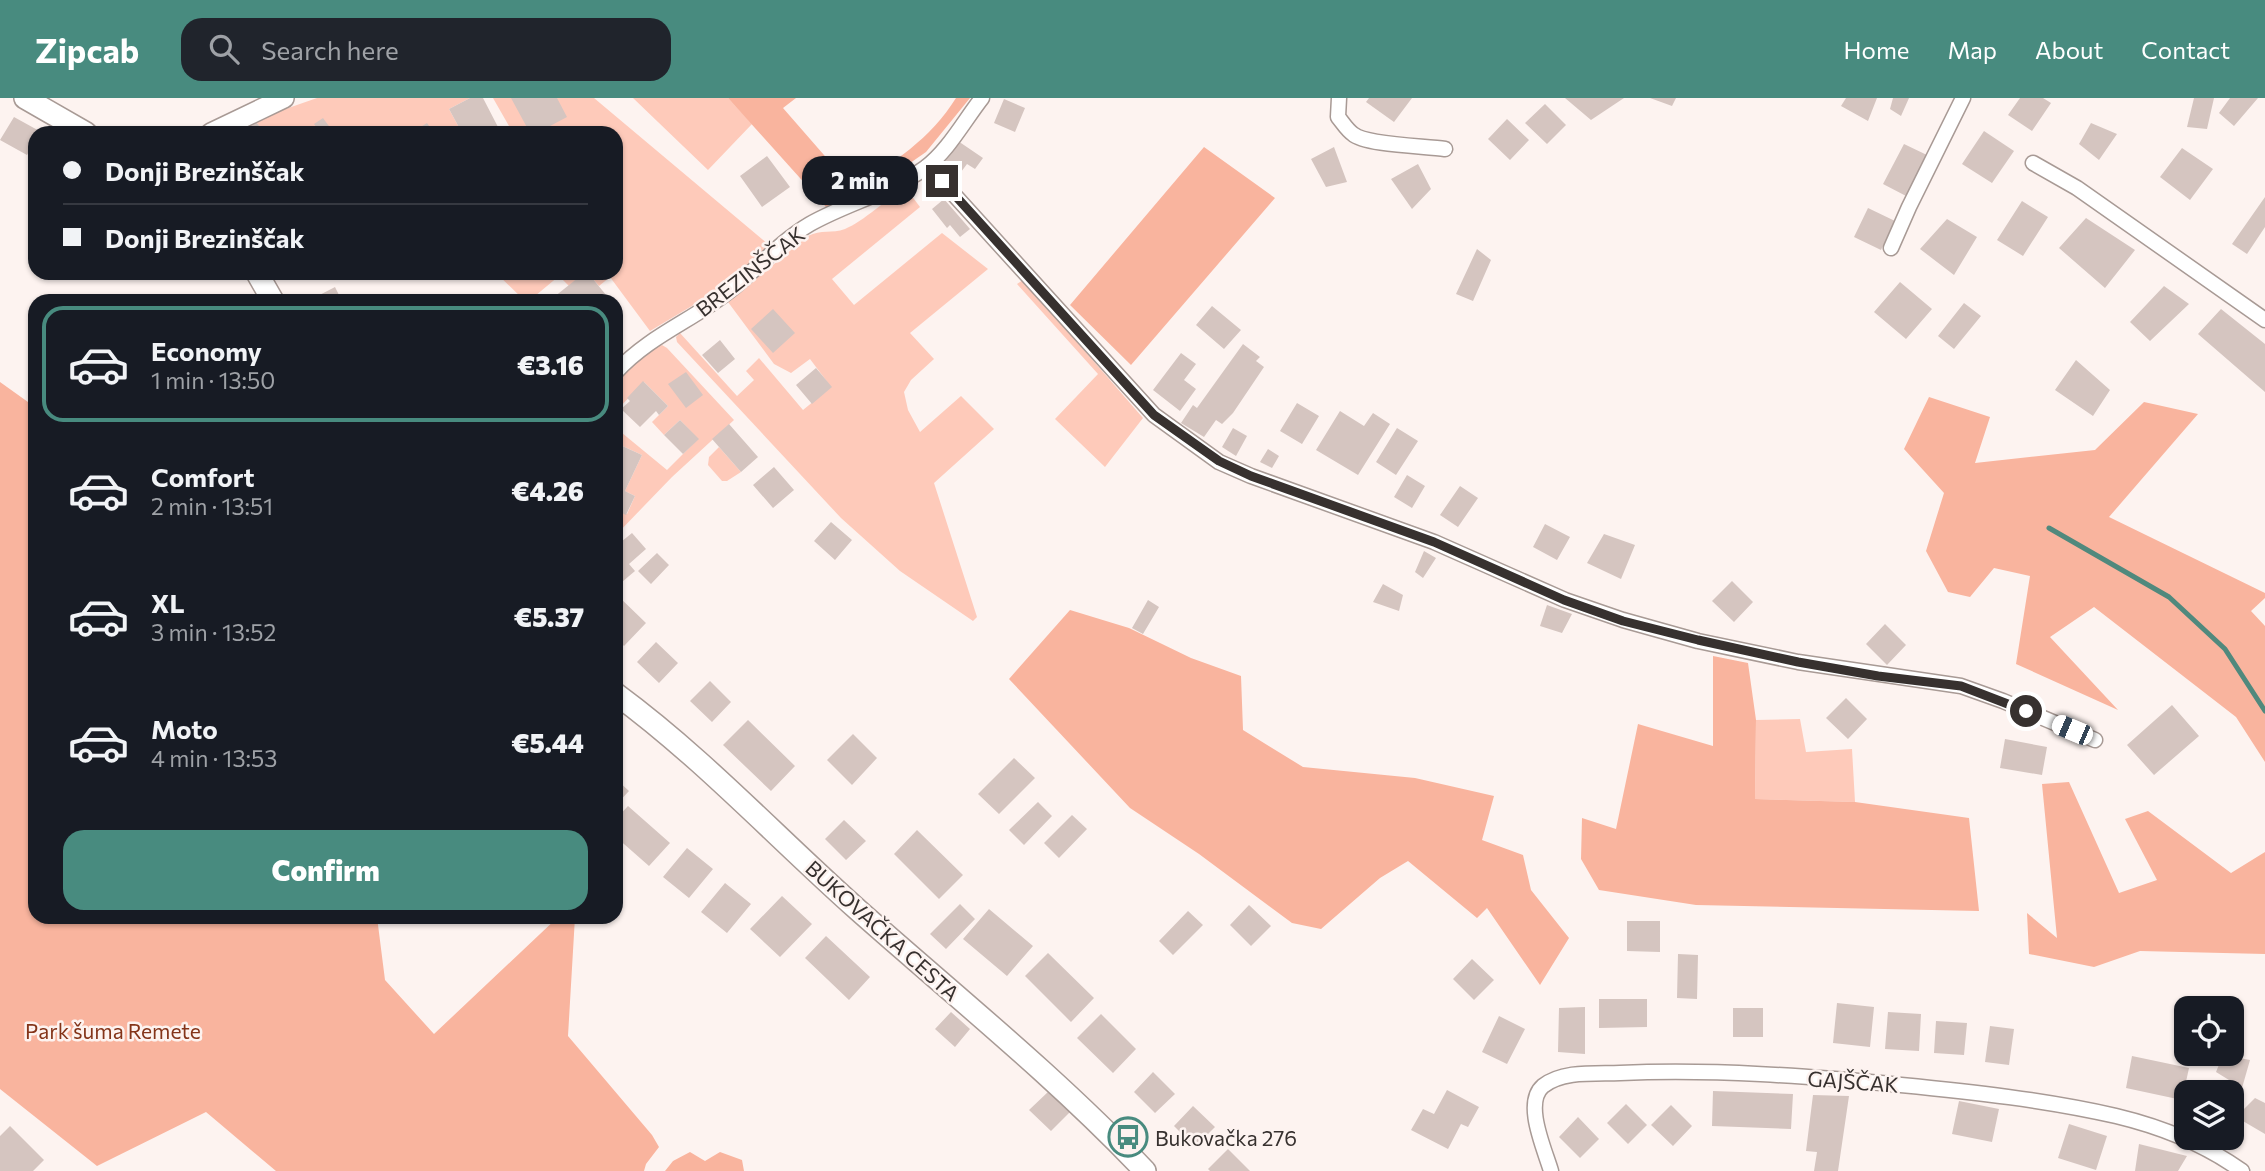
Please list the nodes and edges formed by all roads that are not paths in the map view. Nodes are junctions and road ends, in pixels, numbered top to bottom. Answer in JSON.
{"nodes":[{"id":1,"x":25,"y":98,"type":"edge"},
{"id":2,"x":284,"y":98,"type":"edge"},
{"id":3,"x":982,"y":98,"type":"edge"},
{"id":4,"x":1339,"y":98,"type":"edge"},
{"id":5,"x":1963,"y":98,"type":"edge"},
{"id":6,"x":74,"y":126,"type":"edge"},
{"id":7,"x":226,"y":126,"type":"edge"},
{"id":8,"x":1445,"y":149,"type":"dead end"},
{"id":9,"x":2033,"y":163,"type":"dead end"},
{"id":10,"x":928,"y":166,"type":"junction"},
{"id":11,"x":1891,"y":248,"type":"dead end"},
{"id":12,"x":2265,"y":320,"type":"edge"},
{"id":13,"x":623,"y":366,"type":"edge"},
{"id":14,"x":623,"y":699,"type":"edge"},
{"id":15,"x":2095,"y":740,"type":"dead end"},
{"id":16,"x":1145,"y":1171,"type":"edge"},
{"id":17,"x":1551,"y":1171,"type":"edge"},
{"id":18,"x":2242,"y":1171,"type":"edge"}],
"edges":[{"from":1,"to":6,"type":"main road"},
{"from":2,"to":7,"type":"street"},
{"from":3,"to":10,"type":"street","name":"BREZINŠČAK"},
{"from":4,"to":8,"type":"street"},
{"from":5,"to":11,"type":"street"},
{"from":9,"to":12,"type":"street"},
{"from":10,"to":13,"type":"street","name":"BREZINŠČAK"},
{"from":10,"to":15,"type":"street"},
{"from":14,"to":16,"type":"main road","name":"BUKOVAČKA CESTA"},
{"from":17,"to":18,"type":"street","name":"GAJŠČAK"}]}
